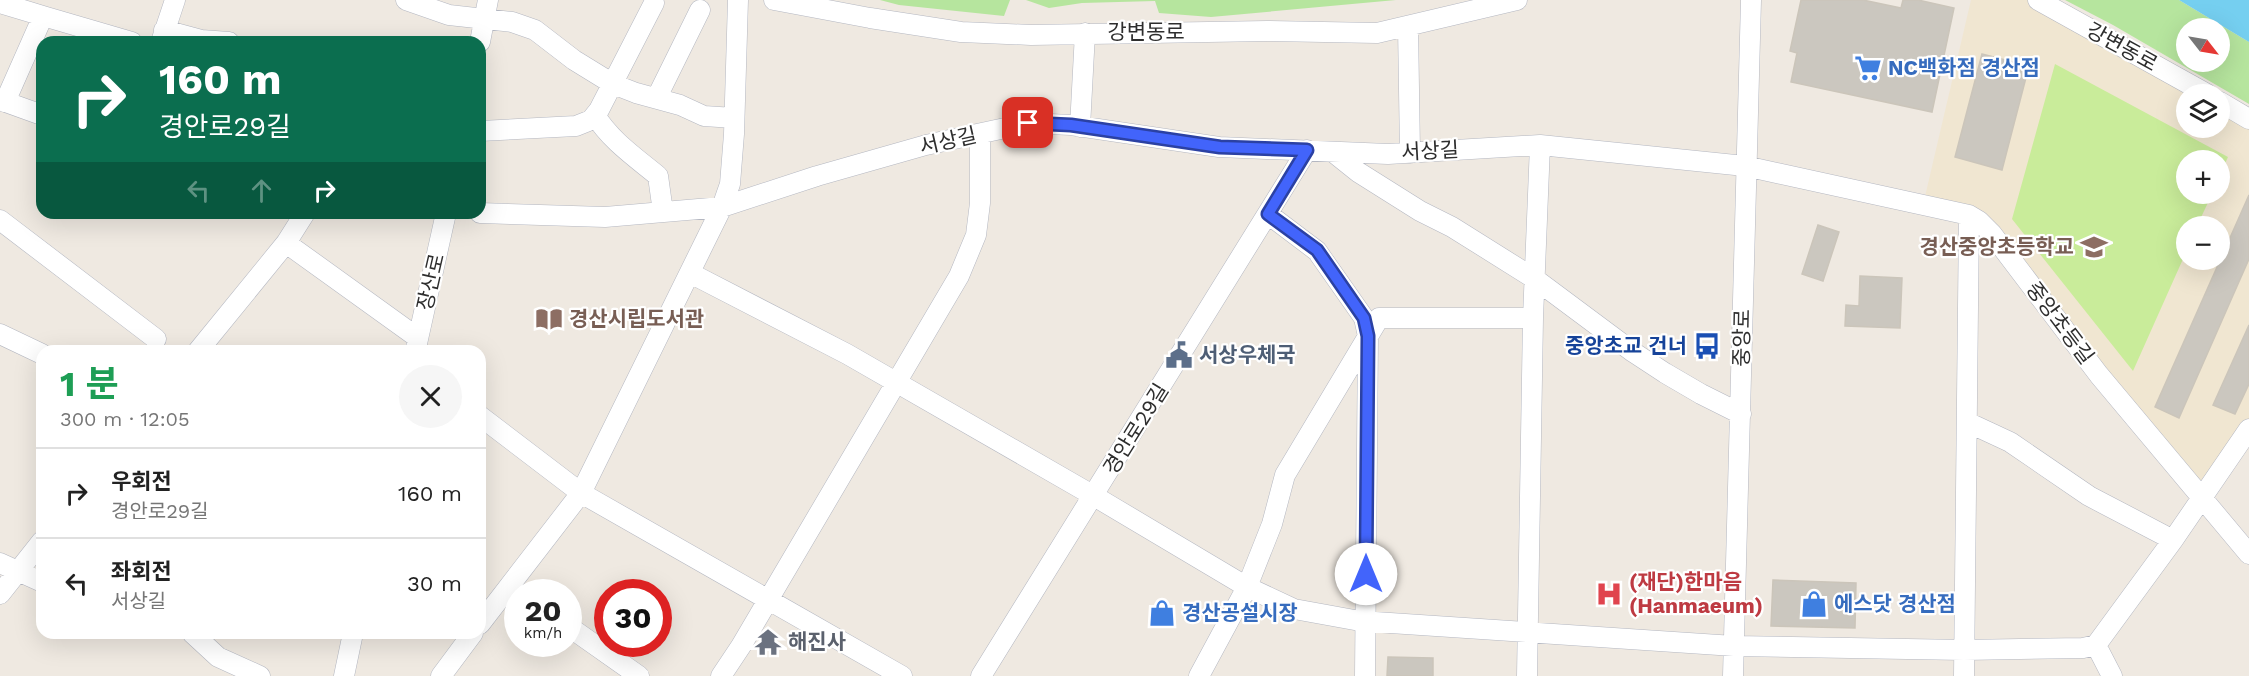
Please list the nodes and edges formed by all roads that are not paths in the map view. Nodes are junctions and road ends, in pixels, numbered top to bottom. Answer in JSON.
{"nodes":[{"id":1,"x":175,"y":0,"type":"edge"},
{"id":2,"x":406,"y":0,"type":"edge"},
{"id":3,"x":738,"y":0,"type":"edge"},
{"id":4,"x":774,"y":0,"type":"edge"},
{"id":5,"x":1517,"y":0,"type":"edge"},
{"id":6,"x":1751,"y":0,"type":"edge"},
{"id":7,"x":2038,"y":0,"type":"edge"},
{"id":8,"x":5,"y":3,"type":"edge"},
{"id":9,"x":654,"y":3,"type":"dead end"},
{"id":10,"x":486,"y":9,"type":"edge"},
{"id":11,"x":700,"y":10,"type":"dead end"},
{"id":12,"x":43,"y":16,"type":"junction"},
{"id":13,"x":1408,"y":26,"type":"junction"},
{"id":14,"x":1085,"y":33,"type":"junction"},
{"id":15,"x":111,"y":36,"type":"edge"},
{"id":16,"x":163,"y":36,"type":"edge"},
{"id":17,"x":481,"y":36,"type":"edge"},
{"id":18,"x":612,"y":84,"type":"junction"},
{"id":19,"x":2189,"y":84,"type":"edge"},
{"id":20,"x":657,"y":97,"type":"junction"},
{"id":21,"x":3,"y":101,"type":"edge"},
{"id":22,"x":2230,"y":108,"type":"edge"},
{"id":23,"x":36,"y":113,"type":"edge"},
{"id":24,"x":595,"y":115,"type":"junction"},
{"id":25,"x":734,"y":118,"type":"junction"},
{"id":26,"x":2249,"y":118,"type":"edge"},
{"id":27,"x":1080,"y":127,"type":"junction"},
{"id":28,"x":486,"y":131,"type":"edge"},
{"id":29,"x":980,"y":134,"type":"junction"},
{"id":30,"x":1540,"y":145,"type":"junction"},
{"id":31,"x":1307,"y":150,"type":"junction"},
{"id":32,"x":1333,"y":152,"type":"junction"},
{"id":33,"x":1410,"y":153,"type":"junction"},
{"id":34,"x":1745,"y":166,"type":"junction"},
{"id":35,"x":722,"y":207,"type":"junction"},
{"id":36,"x":663,"y":212,"type":"junction"},
{"id":37,"x":486,"y":213,"type":"edge"},
{"id":38,"x":1268,"y":214,"type":"junction"},
{"id":39,"x":1969,"y":216,"type":"junction"},
{"id":40,"x":301,"y":219,"type":"edge"},
{"id":41,"x":445,"y":219,"type":"edge"},
{"id":42,"x":0,"y":220,"type":"edge"},
{"id":43,"x":286,"y":243,"type":"junction"},
{"id":44,"x":690,"y":273,"type":"junction"},
{"id":45,"x":1535,"y":279,"type":"junction"},
{"id":46,"x":1533,"y":318,"type":"junction"},
{"id":47,"x":0,"y":334,"type":"edge"},
{"id":48,"x":1368,"y":336,"type":"junction"},
{"id":49,"x":156,"y":339,"type":"dead end"},
{"id":50,"x":417,"y":344,"type":"edge"},
{"id":51,"x":203,"y":345,"type":"edge"},
{"id":52,"x":36,"y":351,"type":"edge"},
{"id":53,"x":896,"y":383,"type":"junction"},
{"id":54,"x":1741,"y":414,"type":"junction"},
{"id":55,"x":486,"y":421,"type":"edge"},
{"id":56,"x":1967,"y":422,"type":"junction"},
{"id":57,"x":2249,"y":429,"type":"edge"},
{"id":58,"x":2240,"y":459,"type":"edge"},
{"id":59,"x":581,"y":493,"type":"junction"},
{"id":60,"x":1094,"y":496,"type":"junction"},
{"id":61,"x":2202,"y":498,"type":"junction"},
{"id":62,"x":2173,"y":540,"type":"junction"},
{"id":63,"x":36,"y":546,"type":"edge"},
{"id":64,"x":2249,"y":554,"type":"edge"},
{"id":65,"x":9,"y":567,"type":"edge"},
{"id":66,"x":36,"y":579,"type":"edge"},
{"id":67,"x":522,"y":579,"type":"edge"},
{"id":68,"x":1247,"y":587,"type":"junction"},
{"id":69,"x":0,"y":594,"type":"edge"},
{"id":70,"x":768,"y":599,"type":"junction"},
{"id":71,"x":504,"y":600,"type":"edge"},
{"id":72,"x":486,"y":618,"type":"edge"},
{"id":73,"x":1365,"y":621,"type":"junction"},
{"id":74,"x":1528,"y":633,"type":"junction"},
{"id":75,"x":582,"y":636,"type":"edge"},
{"id":76,"x":198,"y":639,"type":"edge"},
{"id":77,"x":352,"y":639,"type":"edge"},
{"id":78,"x":469,"y":639,"type":"edge"},
{"id":79,"x":2096,"y":645,"type":"junction"},
{"id":80,"x":1734,"y":646,"type":"junction"},
{"id":81,"x":1964,"y":650,"type":"junction"},
{"id":82,"x":260,"y":676,"type":"edge"},
{"id":83,"x":344,"y":676,"type":"edge"},
{"id":84,"x":441,"y":676,"type":"edge"},
{"id":85,"x":639,"y":676,"type":"edge"},
{"id":86,"x":721,"y":676,"type":"edge"},
{"id":87,"x":902,"y":676,"type":"edge"},
{"id":88,"x":981,"y":676,"type":"edge"},
{"id":89,"x":1199,"y":676,"type":"edge"},
{"id":90,"x":1365,"y":676,"type":"edge"},
{"id":91,"x":1527,"y":676,"type":"edge"},
{"id":92,"x":1733,"y":676,"type":"edge"},
{"id":93,"x":1964,"y":676,"type":"edge"},
{"id":94,"x":2111,"y":676,"type":"edge"}],
"edges":[{"from":1,"to":16,"type":"street"},
{"from":2,"to":10,"type":"street"},
{"from":3,"to":25,"type":"street"},
{"from":4,"to":14,"type":"street","name":"강변동로"},
{"from":5,"to":13,"type":"street","name":"강변동로"},
{"from":6,"to":34,"type":"street","name":"중앙로"},
{"from":7,"to":19,"type":"street","name":"강변동로"},
{"from":8,"to":12,"type":"street"},
{"from":9,"to":18,"type":"street"},
{"from":10,"to":17,"type":"street"},
{"from":10,"to":18,"type":"street"},
{"from":11,"to":20,"type":"street"},
{"from":12,"to":15,"type":"street"},
{"from":12,"to":21,"type":"street"},
{"from":13,"to":14,"type":"street","name":"강변동로"},
{"from":13,"to":33,"type":"street"},
{"from":14,"to":27,"type":"street"},
{"from":18,"to":20,"type":"street"},
{"from":18,"to":24,"type":"street"},
{"from":20,"to":25,"type":"street"},
{"from":21,"to":23,"type":"street"},
{"from":22,"to":26,"type":"street"},
{"from":24,"to":28,"type":"street"},
{"from":24,"to":36,"type":"street"},
{"from":25,"to":35,"type":"street"},
{"from":27,"to":29,"type":"street","name":"서상길"},
{"from":27,"to":31,"type":"street","name":"서상길"},
{"from":29,"to":35,"type":"street","name":"서상길"},
{"from":29,"to":53,"type":"street"},
{"from":30,"to":33,"type":"street","name":"서상길"},
{"from":30,"to":34,"type":"street","name":"서상길"},
{"from":30,"to":45,"type":"street"},
{"from":31,"to":32,"type":"street","name":"서상길"},
{"from":31,"to":38,"type":"street","name":"경안로29길"},
{"from":32,"to":33,"type":"street","name":"서상길"},
{"from":32,"to":45,"type":"street"},
{"from":34,"to":39,"type":"street","name":"중앙초등길"},
{"from":34,"to":54,"type":"street","name":"중앙로"},
{"from":35,"to":36,"type":"street","name":"서상길"},
{"from":35,"to":44,"type":"street"},
{"from":36,"to":37,"type":"street","name":"서상길"},
{"from":38,"to":48,"type":"street"},
{"from":38,"to":60,"type":"street","name":"경안로29길"},
{"from":39,"to":56,"type":"street"},
{"from":39,"to":61,"type":"street","name":"중앙초등길"},
{"from":40,"to":43,"type":"street"},
{"from":41,"to":50,"type":"street","name":"장산로"},
{"from":42,"to":49,"type":"street"},
{"from":43,"to":50,"type":"street"},
{"from":43,"to":51,"type":"street"},
{"from":44,"to":53,"type":"street"},
{"from":44,"to":59,"type":"street"},
{"from":45,"to":46,"type":"street"},
{"from":45,"to":54,"type":"street"},
{"from":46,"to":48,"type":"street"},
{"from":46,"to":74,"type":"street"},
{"from":47,"to":52,"type":"street"},
{"from":48,"to":68,"type":"street"},
{"from":48,"to":73,"type":"street"},
{"from":53,"to":60,"type":"street"},
{"from":53,"to":70,"type":"street"},
{"from":54,"to":80,"type":"street","name":"중앙로"},
{"from":55,"to":59,"type":"street"},
{"from":56,"to":62,"type":"street"},
{"from":56,"to":81,"type":"street"},
{"from":57,"to":58,"type":"street"},
{"from":58,"to":61,"type":"street"},
{"from":59,"to":67,"type":"street"},
{"from":59,"to":70,"type":"street"},
{"from":60,"to":68,"type":"street"},
{"from":60,"to":88,"type":"street","name":"경안로29길"},
{"from":61,"to":62,"type":"street"},
{"from":61,"to":64,"type":"street","name":"중앙초등길"},
{"from":62,"to":79,"type":"street"},
{"from":63,"to":65,"type":"street"},
{"from":65,"to":66,"type":"street"},
{"from":65,"to":69,"type":"street"},
{"from":68,"to":73,"type":"street"},
{"from":68,"to":89,"type":"street"},
{"from":70,"to":86,"type":"street"},
{"from":70,"to":87,"type":"street"},
{"from":71,"to":72,"type":"street"},
{"from":73,"to":74,"type":"street"},
{"from":73,"to":90,"type":"street"},
{"from":74,"to":80,"type":"street"},
{"from":74,"to":91,"type":"street"},
{"from":75,"to":85,"type":"street"},
{"from":76,"to":82,"type":"street"},
{"from":77,"to":83,"type":"street"},
{"from":78,"to":84,"type":"street"},
{"from":79,"to":81,"type":"street"},
{"from":79,"to":94,"type":"street"},
{"from":80,"to":81,"type":"street"},
{"from":80,"to":92,"type":"street","name":"중앙로"},
{"from":81,"to":93,"type":"street"}]}
